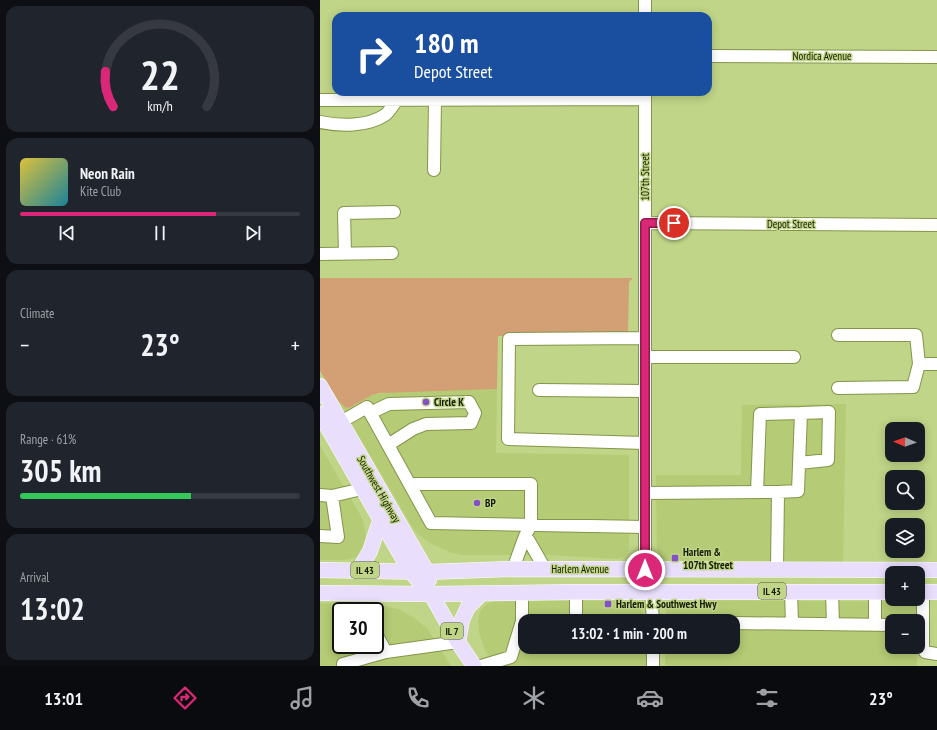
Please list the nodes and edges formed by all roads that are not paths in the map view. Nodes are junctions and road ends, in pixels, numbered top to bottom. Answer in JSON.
{"nodes":[{"id":1,"x":645,"y":0,"type":"edge"},
{"id":2,"x":645,"y":12,"type":"edge"},
{"id":3,"x":712,"y":56,"type":"edge"},
{"id":4,"x":937,"y":57,"type":"edge"},
{"id":5,"x":645,"y":96,"type":"edge"},
{"id":6,"x":320,"y":100,"type":"edge"},
{"id":7,"x":397,"y":100,"type":"junction"},
{"id":8,"x":435,"y":100,"type":"junction"},
{"id":9,"x":320,"y":122,"type":"edge"},
{"id":10,"x":434,"y":170,"type":"dead end"},
{"id":11,"x":394,"y":212,"type":"dead end"},
{"id":12,"x":645,"y":223,"type":"junction"},
{"id":13,"x":937,"y":225,"type":"edge"},
{"id":14,"x":345,"y":253,"type":"junction"},
{"id":15,"x":392,"y":253,"type":"dead end"},
{"id":16,"x":320,"y":254,"type":"edge"},
{"id":17,"x":838,"y":335,"type":"dead end"},
{"id":18,"x":645,"y":338,"type":"junction"},
{"id":19,"x":645,"y":357,"type":"junction"},
{"id":20,"x":794,"y":357,"type":"dead end"},
{"id":21,"x":919,"y":364,"type":"junction"},
{"id":22,"x":937,"y":364,"type":"edge"},
{"id":23,"x":320,"y":386,"type":"edge"},
{"id":24,"x":838,"y":388,"type":"dead end"},
{"id":25,"x":539,"y":390,"type":"dead end"},
{"id":26,"x":645,"y":391,"type":"junction"},
{"id":27,"x":370,"y":412,"type":"junction"},
{"id":28,"x":800,"y":413,"type":"junction"},
{"id":29,"x":326,"y":420,"type":"edge"},
{"id":30,"x":645,"y":443,"type":"junction"},
{"id":31,"x":388,"y":445,"type":"junction"},
{"id":32,"x":799,"y":463,"type":"junction"},
{"id":33,"x":410,"y":484,"type":"junction"},
{"id":34,"x":362,"y":489,"type":"junction"},
{"id":35,"x":757,"y":492,"type":"junction"},
{"id":36,"x":778,"y":492,"type":"junction"},
{"id":37,"x":645,"y":494,"type":"junction"},
{"id":38,"x":326,"y":495,"type":"edge"},
{"id":39,"x":380,"y":521,"type":"junction"},
{"id":40,"x":531,"y":525,"type":"junction"},
{"id":41,"x":645,"y":527,"type":"junction"},
{"id":42,"x":320,"y":536,"type":"edge"},
{"id":43,"x":525,"y":536,"type":"junction"},
{"id":44,"x":512,"y":569,"type":"junction"},
{"id":45,"x":545,"y":569,"type":"junction"},
{"id":46,"x":320,"y":570,"type":"edge"},
{"id":47,"x":359,"y":570,"type":"junction"},
{"id":48,"x":645,"y":570,"type":"junction"},
{"id":49,"x":777,"y":570,"type":"junction"},
{"id":50,"x":937,"y":570,"type":"edge"},
{"id":51,"x":410,"y":571,"type":"junction"},
{"id":52,"x":427,"y":572,"type":"junction"},
{"id":53,"x":791,"y":591,"type":"junction"},
{"id":54,"x":576,"y":592,"type":"junction"},
{"id":55,"x":651,"y":592,"type":"junction"},
{"id":56,"x":832,"y":592,"type":"junction"},
{"id":57,"x":875,"y":592,"type":"junction"},
{"id":58,"x":885,"y":592,"type":"edge"},
{"id":59,"x":926,"y":592,"type":"edge"},
{"id":60,"x":320,"y":593,"type":"edge"},
{"id":61,"x":522,"y":593,"type":"junction"},
{"id":62,"x":431,"y":594,"type":"junction"},
{"id":63,"x":481,"y":594,"type":"junction"},
{"id":64,"x":524,"y":614,"type":"edge"},
{"id":65,"x":576,"y":614,"type":"edge"},
{"id":66,"x":653,"y":614,"type":"edge"},
{"id":67,"x":740,"y":623,"type":"edge"},
{"id":68,"x":792,"y":624,"type":"junction"},
{"id":69,"x":832,"y":624,"type":"junction"},
{"id":70,"x":875,"y":624,"type":"junction"},
{"id":71,"x":885,"y":625,"type":"edge"},
{"id":72,"x":518,"y":638,"type":"edge"},
{"id":73,"x":458,"y":642,"type":"junction"},
{"id":74,"x":384,"y":648,"type":"edge"},
{"id":75,"x":386,"y":652,"type":"junction"},
{"id":76,"x":653,"y":654,"type":"edge"},
{"id":77,"x":937,"y":654,"type":"edge"},
{"id":78,"x":343,"y":666,"type":"edge"},
{"id":79,"x":474,"y":666,"type":"edge"},
{"id":80,"x":481,"y":666,"type":"edge"},
{"id":81,"x":653,"y":666,"type":"edge"}],
"edges":[{"from":1,"to":2,"type":"street"},
{"from":3,"to":4,"type":"street","name":"Nordica Avenue"},
{"from":5,"to":8,"type":"street"},
{"from":5,"to":12,"type":"street","name":"107th Street"},
{"from":6,"to":7,"type":"street"},
{"from":7,"to":8,"type":"street"},
{"from":7,"to":9,"type":"street"},
{"from":8,"to":10,"type":"street"},
{"from":11,"to":14,"type":"street"},
{"from":12,"to":13,"type":"street","name":"Depot Street"},
{"from":12,"to":18,"type":"street","name":"107th Street"},
{"from":14,"to":15,"type":"street"},
{"from":14,"to":16,"type":"street"},
{"from":17,"to":21,"type":"street"},
{"from":18,"to":19,"type":"street","name":"107th Street"},
{"from":18,"to":30,"type":"street"},
{"from":19,"to":20,"type":"street"},
{"from":19,"to":26,"type":"street","name":"107th Street"},
{"from":21,"to":22,"type":"street"},
{"from":21,"to":24,"type":"street"},
{"from":23,"to":29,"type":"main road","name":"Southwest Highway"},
{"from":25,"to":26,"type":"street"},
{"from":26,"to":30,"type":"street","name":"107th Street"},
{"from":27,"to":29,"type":"street"},
{"from":27,"to":31,"type":"street"},
{"from":27,"to":31,"type":"street"},
{"from":28,"to":32,"type":"street"},
{"from":28,"to":32,"type":"street"},
{"from":28,"to":35,"type":"street"},
{"from":29,"to":34,"type":"main road","name":"Southwest Highway"},
{"from":29,"to":52,"type":"main road","name":"Southwest Highway"},
{"from":30,"to":37,"type":"street","name":"107th Street"},
{"from":31,"to":33,"type":"street"},
{"from":32,"to":36,"type":"street"},
{"from":33,"to":40,"type":"street"},
{"from":33,"to":40,"type":"street"},
{"from":34,"to":38,"type":"street"},
{"from":34,"to":39,"type":"main road","name":"Southwest Highway"},
{"from":35,"to":36,"type":"street"},
{"from":35,"to":37,"type":"street"},
{"from":36,"to":49,"type":"street"},
{"from":37,"to":41,"type":"street","name":"107th Street"},
{"from":38,"to":42,"type":"street"},
{"from":39,"to":47,"type":"main road"},
{"from":39,"to":51,"type":"main road","name":"Southwest Highway"},
{"from":40,"to":41,"type":"street"},
{"from":40,"to":43,"type":"street"},
{"from":41,"to":48,"type":"street","name":"107th Street"},
{"from":43,"to":44,"type":"street"},
{"from":43,"to":45,"type":"street"},
{"from":44,"to":45,"type":"main road","name":"Harlem Avenue","number":"IL 43"},
{"from":44,"to":52,"type":"main road","name":"Harlem Avenue","number":"IL 43"},
{"from":45,"to":48,"type":"main road","name":"Harlem Avenue","number":"IL 43"},
{"from":46,"to":47,"type":"main road","name":"Harlem Avenue","number":"IL 43"},
{"from":47,"to":51,"type":"main road","name":"Harlem Avenue","number":"IL 43"},
{"from":48,"to":49,"type":"main road","name":"Harlem Avenue","number":"IL 43"},
{"from":48,"to":55,"type":"street","name":"107th Street"},
{"from":49,"to":50,"type":"main road","name":"Harlem Avenue","number":"IL 43"},
{"from":51,"to":52,"type":"main road","name":"Harlem Avenue","number":"IL 43"},
{"from":51,"to":62,"type":"main road","name":"Southwest Highway","number":"IL 7"},
{"from":52,"to":62,"type":"main road","name":"Southwest Highway"},
{"from":53,"to":55,"type":"main road","name":"Harlem Avenue","number":"IL 43"},
{"from":53,"to":56,"type":"main road","name":"Harlem Avenue","number":"IL 43"},
{"from":53,"to":68,"type":"street"},
{"from":54,"to":55,"type":"main road","name":"Harlem Avenue","number":"IL 43"},
{"from":54,"to":61,"type":"main road","name":"Harlem Avenue","number":"IL 43"},
{"from":54,"to":65,"type":"street"},
{"from":55,"to":66,"type":"street","name":"107th Street"},
{"from":56,"to":57,"type":"main road","name":"Harlem Avenue","number":"IL 43"},
{"from":56,"to":69,"type":"street"},
{"from":57,"to":58,"type":"main road","name":"Harlem Avenue","number":"IL 43"},
{"from":57,"to":70,"type":"street"},
{"from":59,"to":77,"type":"street"},
{"from":60,"to":62,"type":"main road","name":"Harlem Avenue","number":"IL 43"},
{"from":61,"to":63,"type":"main road","name":"Harlem Avenue","number":"IL 43"},
{"from":61,"to":64,"type":"street"},
{"from":62,"to":63,"type":"main road","name":"Harlem Avenue","number":"IL 43"},
{"from":62,"to":73,"type":"main road","name":"Southwest Highway","number":"IL 7"},
{"from":63,"to":73,"type":"main road"},
{"from":67,"to":68,"type":"street"},
{"from":68,"to":69,"type":"street"},
{"from":69,"to":70,"type":"street"},
{"from":70,"to":71,"type":"street"},
{"from":72,"to":80,"type":"street"},
{"from":73,"to":75,"type":"street"},
{"from":73,"to":79,"type":"main road","name":"Southwest Highway","number":"IL 7"},
{"from":74,"to":75,"type":"street"},
{"from":75,"to":78,"type":"street"},
{"from":76,"to":81,"type":"street"}]}
